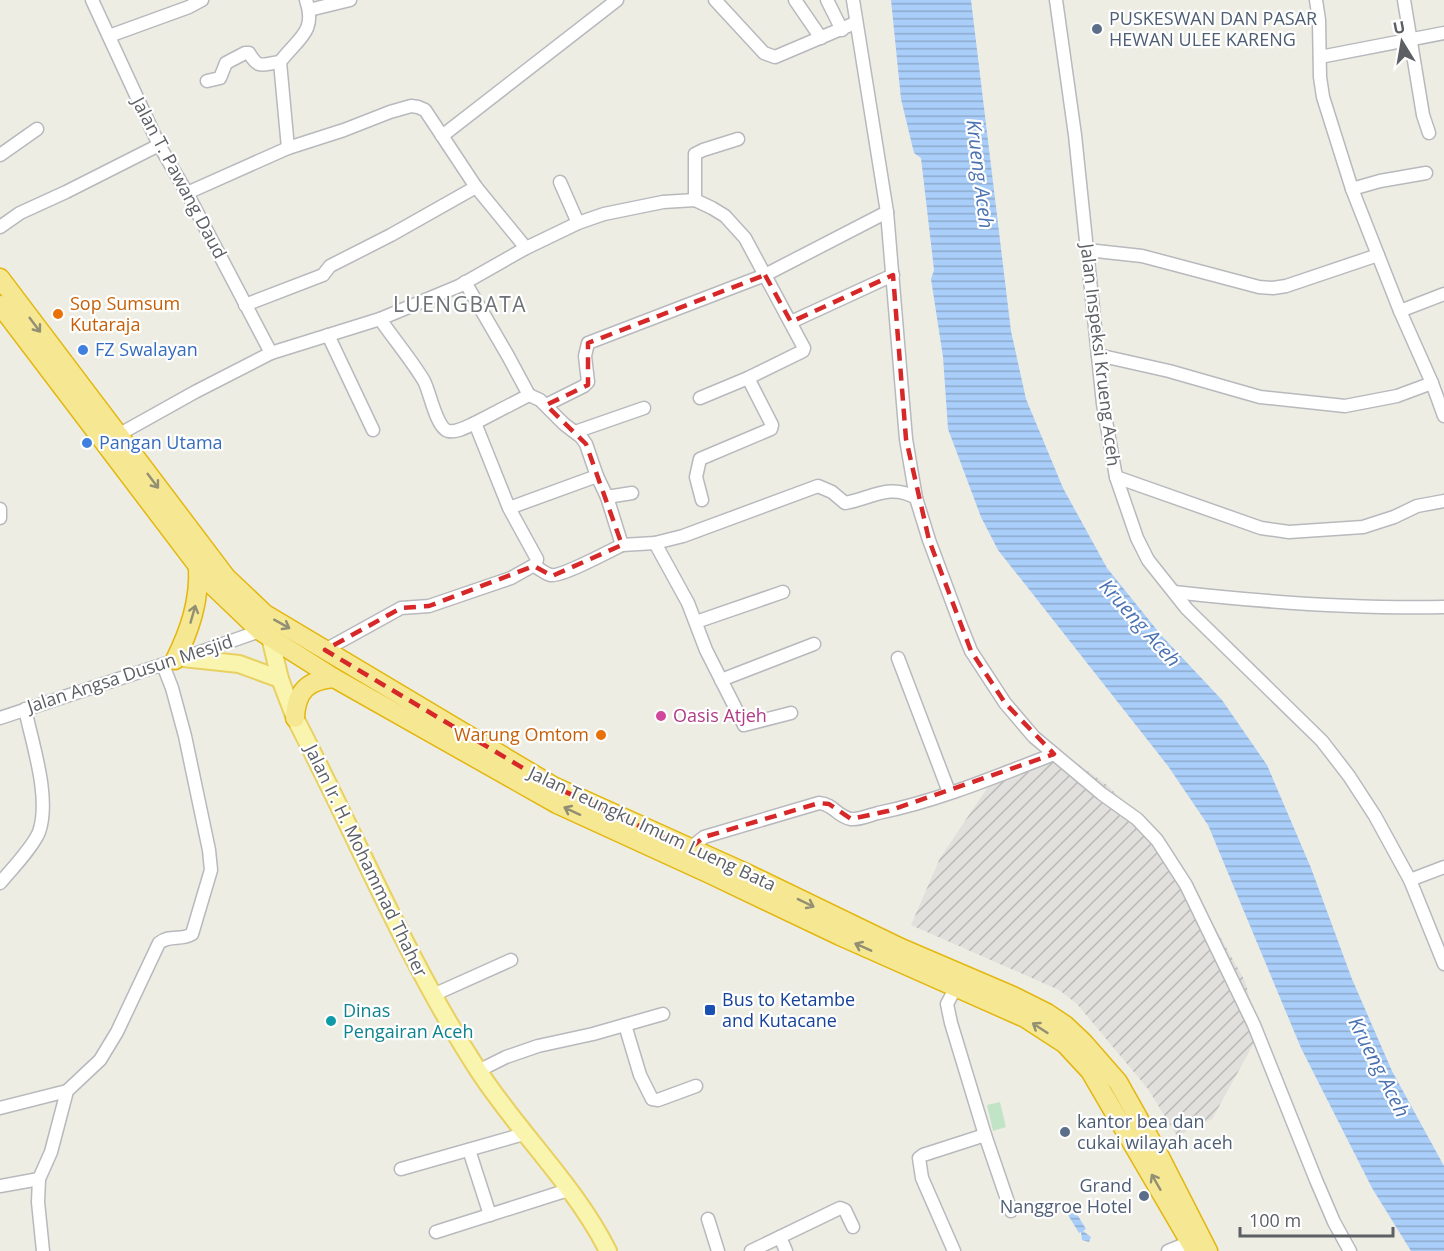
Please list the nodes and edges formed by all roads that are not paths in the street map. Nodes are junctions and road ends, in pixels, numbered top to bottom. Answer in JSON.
{"nodes":[{"id":1,"x":92,"y":0,"type":"edge"},
{"id":2,"x":202,"y":0,"type":"edge"},
{"id":3,"x":350,"y":0,"type":"edge"},
{"id":4,"x":617,"y":0,"type":"edge"},
{"id":5,"x":715,"y":0,"type":"edge"},
{"id":6,"x":795,"y":0,"type":"edge"},
{"id":7,"x":827,"y":0,"type":"edge"},
{"id":8,"x":853,"y":0,"type":"edge"},
{"id":9,"x":1056,"y":0,"type":"edge"},
{"id":10,"x":1316,"y":0,"type":"edge"},
{"id":11,"x":1404,"y":0,"type":"edge"},
{"id":12,"x":308,"y":5,"type":"edge"},
{"id":13,"x":855,"y":23,"type":"junction"},
{"id":14,"x":842,"y":30,"type":"junction"},
{"id":15,"x":1444,"y":33,"type":"edge"},
{"id":16,"x":109,"y":36,"type":"junction"},
{"id":17,"x":821,"y":38,"type":"junction"},
{"id":18,"x":1411,"y":40,"type":"junction"},
{"id":19,"x":1320,"y":57,"type":"junction"},
{"id":20,"x":280,"y":62,"type":"junction"},
{"id":21,"x":207,"y":81,"type":"dead end"},
{"id":22,"x":37,"y":129,"type":"dead end"},
{"id":23,"x":1429,"y":133,"type":"dead end"},
{"id":24,"x":442,"y":136,"type":"junction"},
{"id":25,"x":738,"y":139,"type":"dead end"},
{"id":26,"x":159,"y":145,"type":"junction"},
{"id":27,"x":288,"y":148,"type":"junction"},
{"id":28,"x":0,"y":155,"type":"edge"},
{"id":29,"x":1426,"y":173,"type":"dead end"},
{"id":30,"x":560,"y":182,"type":"dead end"},
{"id":31,"x":476,"y":187,"type":"junction"},
{"id":32,"x":1352,"y":189,"type":"junction"},
{"id":33,"x":187,"y":193,"type":"junction"},
{"id":34,"x":695,"y":200,"type":"junction"},
{"id":35,"x":887,"y":212,"type":"junction"},
{"id":36,"x":578,"y":223,"type":"junction"},
{"id":37,"x":0,"y":227,"type":"edge"},
{"id":38,"x":526,"y":248,"type":"junction"},
{"id":39,"x":1087,"y":250,"type":"junction"},
{"id":40,"x":1378,"y":255,"type":"junction"},
{"id":41,"x":765,"y":274,"type":"junction"},
{"id":42,"x":893,"y":275,"type":"junction"},
{"id":43,"x":0,"y":278,"type":"edge"},
{"id":44,"x":465,"y":282,"type":"junction"},
{"id":45,"x":1444,"y":294,"type":"edge"},
{"id":46,"x":0,"y":305,"type":"edge"},
{"id":47,"x":244,"y":305,"type":"junction"},
{"id":48,"x":1400,"y":310,"type":"junction"},
{"id":49,"x":380,"y":319,"type":"junction"},
{"id":50,"x":791,"y":322,"type":"junction"},
{"id":51,"x":328,"y":335,"type":"junction"},
{"id":52,"x":271,"y":353,"type":"junction"},
{"id":53,"x":1098,"y":355,"type":"junction"},
{"id":54,"x":748,"y":378,"type":"junction"},
{"id":55,"x":1432,"y":382,"type":"junction"},
{"id":56,"x":529,"y":395,"type":"junction"},
{"id":57,"x":700,"y":398,"type":"dead end"},
{"id":58,"x":83,"y":400,"type":"junction"},
{"id":59,"x":546,"y":405,"type":"junction"},
{"id":60,"x":644,"y":408,"type":"dead end"},
{"id":61,"x":1444,"y":416,"type":"edge"},
{"id":62,"x":475,"y":423,"type":"junction"},
{"id":63,"x":373,"y":430,"type":"dead end"},
{"id":64,"x":575,"y":432,"type":"junction"},
{"id":65,"x":118,"y":435,"type":"junction"},
{"id":66,"x":597,"y":476,"type":"junction"},
{"id":67,"x":1116,"y":477,"type":"junction"},
{"id":68,"x":632,"y":493,"type":"dead end"},
{"id":69,"x":607,"y":497,"type":"junction"},
{"id":70,"x":916,"y":498,"type":"junction"},
{"id":71,"x":702,"y":500,"type":"dead end"},
{"id":72,"x":1444,"y":501,"type":"edge"},
{"id":73,"x":509,"y":508,"type":"junction"},
{"id":74,"x":0,"y":509,"type":"edge"},
{"id":75,"x":0,"y":518,"type":"edge"},
{"id":76,"x":655,"y":543,"type":"junction"},
{"id":77,"x":622,"y":545,"type":"junction"},
{"id":78,"x":198,"y":566,"type":"junction"},
{"id":79,"x":534,"y":566,"type":"junction"},
{"id":80,"x":783,"y":592,"type":"dead end"},
{"id":81,"x":1174,"y":592,"type":"junction"},
{"id":82,"x":1444,"y":607,"type":"edge"},
{"id":83,"x":696,"y":622,"type":"junction"},
{"id":84,"x":265,"y":634,"type":"junction"},
{"id":85,"x":814,"y":644,"type":"dead end"},
{"id":86,"x":326,"y":650,"type":"junction"},
{"id":87,"x":898,"y":658,"type":"dead end"},
{"id":88,"x":173,"y":661,"type":"junction"},
{"id":89,"x":334,"y":678,"type":"junction"},
{"id":90,"x":280,"y":679,"type":"junction"},
{"id":91,"x":721,"y":680,"type":"junction"},
{"id":92,"x":25,"y":709,"type":"junction"},
{"id":93,"x":791,"y":713,"type":"dead end"},
{"id":94,"x":0,"y":718,"type":"edge"},
{"id":95,"x":295,"y":718,"type":"junction"},
{"id":96,"x":1054,"y":754,"type":"junction"},
{"id":97,"x":515,"y":771,"type":"junction"},
{"id":98,"x":950,"y":792,"type":"junction"},
{"id":99,"x":689,"y":849,"type":"junction"},
{"id":100,"x":1444,"y":867,"type":"edge"},
{"id":101,"x":1410,"y":880,"type":"junction"},
{"id":102,"x":0,"y":883,"type":"edge"},
{"id":103,"x":511,"y":960,"type":"dead end"},
{"id":104,"x":1444,"y":964,"type":"edge"},
{"id":105,"x":960,"y":982,"type":"junction"},
{"id":106,"x":433,"y":995,"type":"junction"},
{"id":107,"x":663,"y":1014,"type":"dead end"},
{"id":108,"x":625,"y":1025,"type":"junction"},
{"id":109,"x":478,"y":1071,"type":"junction"},
{"id":110,"x":696,"y":1086,"type":"dead end"},
{"id":111,"x":67,"y":1091,"type":"junction"},
{"id":112,"x":0,"y":1108,"type":"edge"},
{"id":113,"x":524,"y":1134,"type":"junction"},
{"id":114,"x":985,"y":1134,"type":"junction"},
{"id":115,"x":469,"y":1150,"type":"junction"},
{"id":116,"x":401,"y":1169,"type":"dead end"},
{"id":117,"x":39,"y":1179,"type":"junction"},
{"id":118,"x":0,"y":1186,"type":"edge"},
{"id":119,"x":568,"y":1190,"type":"junction"},
{"id":120,"x":1011,"y":1211,"type":"dead end"},
{"id":121,"x":490,"y":1215,"type":"junction"},
{"id":122,"x":708,"y":1218,"type":"dead end"},
{"id":123,"x":853,"y":1227,"type":"dead end"},
{"id":124,"x":436,"y":1232,"type":"dead end"},
{"id":125,"x":780,"y":1237,"type":"junction"},
{"id":126,"x":1192,"y":1246,"type":"edge"},
{"id":127,"x":949,"y":1250,"type":"edge"},
{"id":128,"x":44,"y":1251,"type":"edge"},
{"id":129,"x":608,"y":1251,"type":"edge"},
{"id":130,"x":718,"y":1251,"type":"edge"},
{"id":131,"x":751,"y":1251,"type":"edge"},
{"id":132,"x":786,"y":1251,"type":"edge"},
{"id":133,"x":1168,"y":1251,"type":"edge"},
{"id":134,"x":1208,"y":1251,"type":"edge"},
{"id":135,"x":1350,"y":1251,"type":"edge"}],
"edges":[{"from":1,"to":16,"type":"street","name":"Jalan T. Pawang Daud"},
{"from":2,"to":16,"type":"street"},
{"from":3,"to":12,"type":"street"},
{"from":4,"to":24,"type":"street"},
{"from":5,"to":17,"type":"street"},
{"from":6,"to":17,"type":"street"},
{"from":7,"to":14,"type":"street"},
{"from":8,"to":13,"type":"street"},
{"from":9,"to":39,"type":"street","name":"Jalan Inspeksi Krueng Aceh"},
{"from":10,"to":19,"type":"street"},
{"from":11,"to":18,"type":"street"},
{"from":12,"to":20,"type":"street"},
{"from":13,"to":14,"type":"street"},
{"from":13,"to":35,"type":"street"},
{"from":14,"to":17,"type":"street"},
{"from":15,"to":18,"type":"street"},
{"from":16,"to":26,"type":"street","name":"Jalan T. Pawang Daud"},
{"from":18,"to":19,"type":"street"},
{"from":18,"to":23,"type":"street"},
{"from":19,"to":32,"type":"street"},
{"from":20,"to":21,"type":"street"},
{"from":20,"to":27,"type":"street"},
{"from":22,"to":28,"type":"street"},
{"from":24,"to":27,"type":"street"},
{"from":24,"to":31,"type":"street"},
{"from":25,"to":34,"type":"street"},
{"from":26,"to":33,"type":"street","name":"Jalan T. Pawang Daud"},
{"from":26,"to":37,"type":"street"},
{"from":27,"to":33,"type":"street"},
{"from":29,"to":32,"type":"street"},
{"from":30,"to":36,"type":"street"},
{"from":31,"to":38,"type":"street"},
{"from":31,"to":47,"type":"street"},
{"from":32,"to":40,"type":"street"},
{"from":33,"to":47,"type":"street","name":"Jalan T. Pawang Daud"},
{"from":34,"to":36,"type":"street"},
{"from":34,"to":41,"type":"street"},
{"from":35,"to":41,"type":"street"},
{"from":35,"to":42,"type":"street"},
{"from":36,"to":38,"type":"street"},
{"from":38,"to":44,"type":"street"},
{"from":39,"to":40,"type":"street"},
{"from":39,"to":53,"type":"street","name":"Jalan Inspeksi Krueng Aceh"},
{"from":40,"to":48,"type":"street"},
{"from":41,"to":50,"type":"street"},
{"from":41,"to":59,"type":"street"},
{"from":42,"to":50,"type":"street"},
{"from":42,"to":70,"type":"street"},
{"from":43,"to":58,"type":"highway","name":"Jalan Teungku Imum Lueng Bata","one_way":true},
{"from":44,"to":49,"type":"street"},
{"from":44,"to":56,"type":"street"},
{"from":45,"to":48,"type":"street"},
{"from":46,"to":58,"type":"highway","name":"Jalan Teungku Imum Lueng Bata"},
{"from":47,"to":52,"type":"street","name":"Jalan T. Pawang Daud"},
{"from":48,"to":55,"type":"street"},
{"from":49,"to":51,"type":"street"},
{"from":49,"to":62,"type":"street"},
{"from":50,"to":54,"type":"street"},
{"from":51,"to":52,"type":"street"},
{"from":51,"to":63,"type":"street"},
{"from":52,"to":65,"type":"street"},
{"from":53,"to":55,"type":"street"},
{"from":53,"to":67,"type":"street","name":"Jalan Inspeksi Krueng Aceh"},
{"from":54,"to":57,"type":"street"},
{"from":54,"to":71,"type":"street"},
{"from":55,"to":61,"type":"street"},
{"from":56,"to":59,"type":"street"},
{"from":56,"to":62,"type":"street"},
{"from":58,"to":65,"type":"highway","name":"Jalan Teungku Imum Lueng Bata"},
{"from":58,"to":78,"type":"highway","name":"Jalan Teungku Imum Lueng Bata"},
{"from":59,"to":64,"type":"street"},
{"from":60,"to":64,"type":"street"},
{"from":62,"to":73,"type":"street"},
{"from":64,"to":66,"type":"street"},
{"from":65,"to":86,"type":"highway","name":"Jalan Teungku Imum Lueng Bata","one_way":true},
{"from":66,"to":69,"type":"street"},
{"from":66,"to":73,"type":"street"},
{"from":67,"to":72,"type":"street"},
{"from":67,"to":81,"type":"street","name":"Jalan Inspeksi Krueng Aceh"},
{"from":68,"to":69,"type":"street"},
{"from":69,"to":77,"type":"street"},
{"from":70,"to":76,"type":"street"},
{"from":70,"to":96,"type":"street"},
{"from":73,"to":79,"type":"street"},
{"from":74,"to":75,"type":"street"},
{"from":76,"to":77,"type":"street"},
{"from":76,"to":83,"type":"street"},
{"from":77,"to":79,"type":"street"},
{"from":78,"to":84,"type":"highway","name":"Jalan Teungku Imum Lueng Bata"},
{"from":88,"to":78,"type":"highway","one_way":true},
{"from":79,"to":86,"type":"street"},
{"from":80,"to":83,"type":"street"},
{"from":81,"to":82,"type":"street"},
{"from":81,"to":101,"type":"street","name":"Jalan Inspeksi Krueng Aceh"},
{"from":83,"to":91,"type":"street"},
{"from":84,"to":88,"type":"street","name":"Jalan Angsa Dusun Mesjid"},
{"from":84,"to":89,"type":"highway","name":"Jalan Teungku Imum Lueng Bata"},
{"from":84,"to":90,"type":"main road","name":"Jalan Ir. H. Mohammad Thaher"},
{"from":85,"to":91,"type":"street"},
{"from":86,"to":97,"type":"highway","name":"Jalan Teungku Imum Lueng Bata"},
{"from":87,"to":98,"type":"street"},
{"from":88,"to":90,"type":"main road"},
{"from":88,"to":92,"type":"street","name":"Jalan Angsa Dusun Mesjid"},
{"from":88,"to":111,"type":"street"},
{"from":89,"to":95,"type":"highway"},
{"from":89,"to":97,"type":"highway","name":"Jalan Teungku Imum Lueng Bata"},
{"from":90,"to":95,"type":"main road","name":"Jalan Ir. H. Mohammad Thaher"},
{"from":91,"to":93,"type":"street"},
{"from":92,"to":94,"type":"street","name":"Jalan Angsa Dusun Mesjid"},
{"from":92,"to":102,"type":"street"},
{"from":95,"to":106,"type":"main road","name":"Jalan Ir. H. Mohammad Thaher"},
{"from":96,"to":98,"type":"street"},
{"from":96,"to":135,"type":"street"},
{"from":97,"to":99,"type":"highway","name":"Jalan Teungku Imum Lueng Bata"},
{"from":105,"to":97,"type":"highway","name":"Jalan Teungku Imum Lueng Bata","one_way":true},
{"from":98,"to":99,"type":"street"},
{"from":99,"to":105,"type":"highway","name":"Jalan Teungku Imum Lueng Bata","one_way":true},
{"from":100,"to":101,"type":"street"},
{"from":101,"to":104,"type":"street","name":"Jalan Inspeksi Krueng Aceh"},
{"from":103,"to":106,"type":"street"},
{"from":105,"to":114,"type":"street"},
{"from":126,"to":105,"type":"highway","name":"Jalan Teungku Imum Lueng Bata","one_way":true},
{"from":105,"to":134,"type":"highway","name":"Jalan Teungku Imum Lueng Bata"},
{"from":106,"to":109,"type":"main road","name":"Jalan Ir. H. Mohammad Thaher"},
{"from":107,"to":108,"type":"street"},
{"from":108,"to":109,"type":"street"},
{"from":108,"to":110,"type":"street"},
{"from":109,"to":113,"type":"main road","name":"Jalan Ir. H. Mohammad Thaher"},
{"from":111,"to":112,"type":"street"},
{"from":111,"to":117,"type":"street"},
{"from":113,"to":115,"type":"street"},
{"from":113,"to":119,"type":"main road","name":"Jalan Ir. H. Mohammad Thaher"},
{"from":114,"to":120,"type":"street"},
{"from":114,"to":127,"type":"street"},
{"from":115,"to":116,"type":"street"},
{"from":115,"to":121,"type":"street"},
{"from":117,"to":118,"type":"street"},
{"from":117,"to":128,"type":"street"},
{"from":119,"to":121,"type":"street"},
{"from":119,"to":129,"type":"main road","name":"Jalan Ir. H. Mohammad Thaher"},
{"from":121,"to":124,"type":"street"},
{"from":122,"to":130,"type":"street"},
{"from":123,"to":125,"type":"street"},
{"from":125,"to":131,"type":"street"},
{"from":125,"to":132,"type":"street"},
{"from":126,"to":133,"type":"street"}]}
